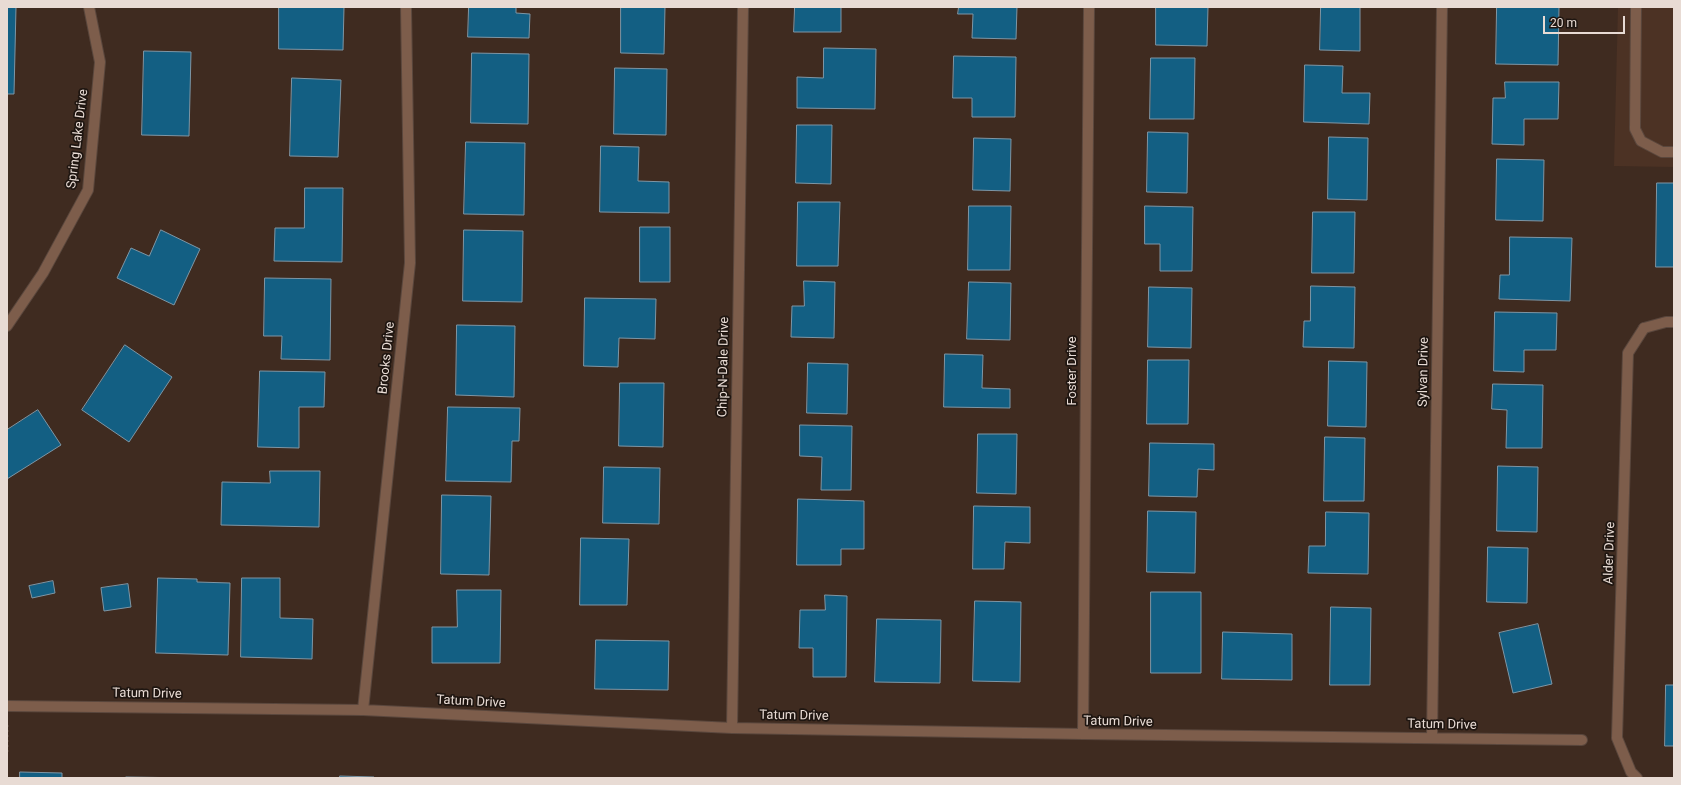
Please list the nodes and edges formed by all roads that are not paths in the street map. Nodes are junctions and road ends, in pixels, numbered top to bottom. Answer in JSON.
{"nodes":[{"id":1,"x":89,"y":7,"type":"edge"},
{"id":2,"x":406,"y":7,"type":"edge"},
{"id":3,"x":742,"y":7,"type":"edge"},
{"id":4,"x":1089,"y":7,"type":"edge"},
{"id":5,"x":1442,"y":7,"type":"edge"},
{"id":6,"x":1636,"y":7,"type":"edge"},
{"id":7,"x":1674,"y":152,"type":"edge"},
{"id":8,"x":1674,"y":322,"type":"edge"},
{"id":9,"x":7,"y":326,"type":"edge"},
{"id":10,"x":7,"y":706,"type":"edge"},
{"id":11,"x":363,"y":710,"type":"junction"},
{"id":12,"x":732,"y":728,"type":"junction"},
{"id":13,"x":1083,"y":734,"type":"junction"},
{"id":14,"x":1432,"y":738,"type":"junction"},
{"id":15,"x":1582,"y":740,"type":"dead end"},
{"id":16,"x":1637,"y":778,"type":"edge"}],
"edges":[{"from":1,"to":9,"type":"street","name":"Spring Lake Drive"},
{"from":2,"to":11,"type":"street","name":"Brooks Drive"},
{"from":3,"to":12,"type":"street","name":"Chip-N-Dale Drive"},
{"from":4,"to":13,"type":"street","name":"Foster Drive"},
{"from":5,"to":14,"type":"street","name":"Sylvan Drive"},
{"from":6,"to":7,"type":"street"},
{"from":8,"to":16,"type":"street","name":"Alder Drive"},
{"from":10,"to":11,"type":"street","name":"Tatum Drive"},
{"from":11,"to":12,"type":"street","name":"Tatum Drive"},
{"from":12,"to":13,"type":"street","name":"Tatum Drive"},
{"from":13,"to":14,"type":"street","name":"Tatum Drive"},
{"from":14,"to":15,"type":"street","name":"Tatum Drive"}]}
